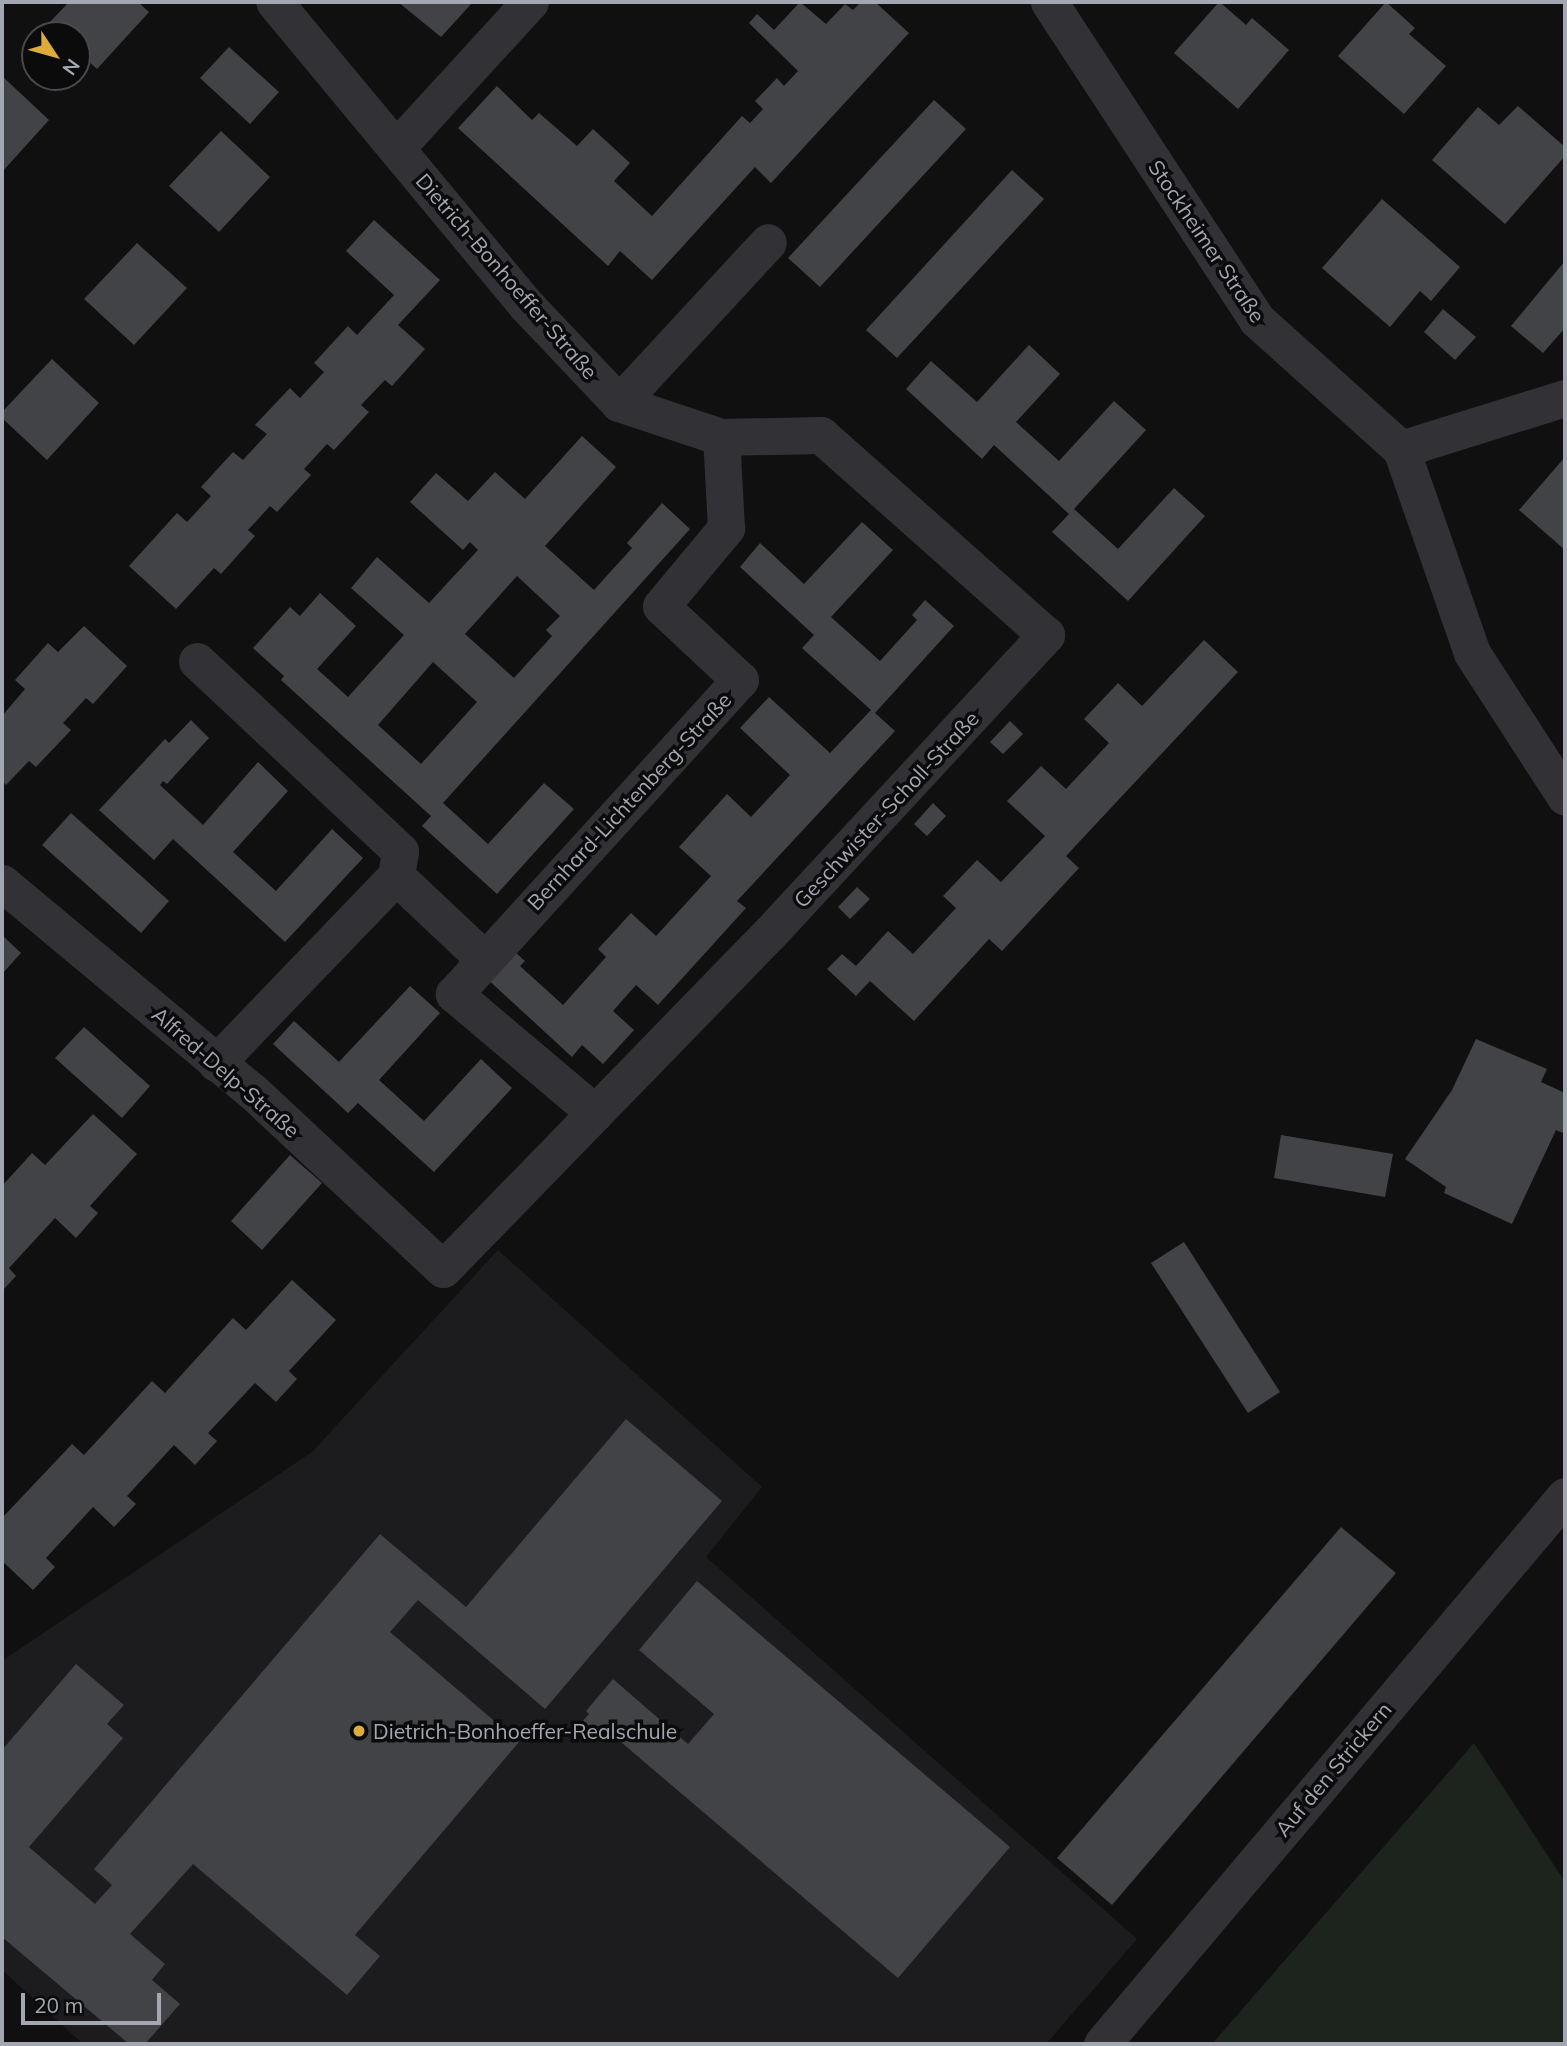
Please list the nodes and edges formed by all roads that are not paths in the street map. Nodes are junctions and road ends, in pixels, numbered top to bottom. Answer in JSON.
{"nodes":[{"id":1,"x":274,"y":2,"type":"edge"},
{"id":2,"x":530,"y":2,"type":"edge"},
{"id":3,"x":1049,"y":2,"type":"edge"},
{"id":4,"x":397,"y":147,"type":"junction"},
{"id":5,"x":768,"y":242,"type":"dead end"},
{"id":6,"x":1565,"y":398,"type":"edge"},
{"id":7,"x":619,"y":404,"type":"junction"},
{"id":8,"x":721,"y":437,"type":"junction"},
{"id":9,"x":1401,"y":449,"type":"junction"},
{"id":10,"x":197,"y":661,"type":"dead end"},
{"id":11,"x":1565,"y":797,"type":"edge"},
{"id":12,"x":396,"y":876,"type":"junction"},
{"id":13,"x":2,"y":883,"type":"edge"},
{"id":14,"x":484,"y":959,"type":"junction"},
{"id":15,"x":216,"y":1063,"type":"junction"},
{"id":16,"x":595,"y":1114,"type":"junction"},
{"id":17,"x":443,"y":1269,"type":"joint"},
{"id":18,"x":1565,"y":1496,"type":"edge"},
{"id":19,"x":1102,"y":2044,"type":"edge"}],
"edges":[{"from":1,"to":4,"type":"street","name":"Dietrich-Bonhoeffer-Straße"},
{"from":2,"to":4,"type":"street"},
{"from":3,"to":9,"type":"street","name":"Stockheimer Straße"},
{"from":4,"to":7,"type":"street","name":"Dietrich-Bonhoeffer-Straße"},
{"from":5,"to":7,"type":"street"},
{"from":6,"to":9,"type":"street"},
{"from":7,"to":8,"type":"street","name":"Dietrich-Bonhoeffer-Straße"},
{"from":8,"to":14,"type":"street","name":"Bernhard-Lichtenberg-Straße"},
{"from":8,"to":16,"type":"street","name":"Geschwister-Scholl-Straße"},
{"from":9,"to":11,"type":"street","name":"Stockheimer Straße"},
{"from":10,"to":12,"type":"street"},
{"from":12,"to":14,"type":"street"},
{"from":12,"to":15,"type":"street"},
{"from":13,"to":15,"type":"street","name":"Alfred-Delp-Straße"},
{"from":14,"to":16,"type":"street","name":"Bernhard-Lichtenberg-Straße"},
{"from":15,"to":17,"type":"street","name":"Alfred-Delp-Straße"},
{"from":16,"to":17,"type":"street","name":"Geschwister-Scholl-Straße"},
{"from":18,"to":19,"type":"street","name":"Auf den Strickern"}]}
